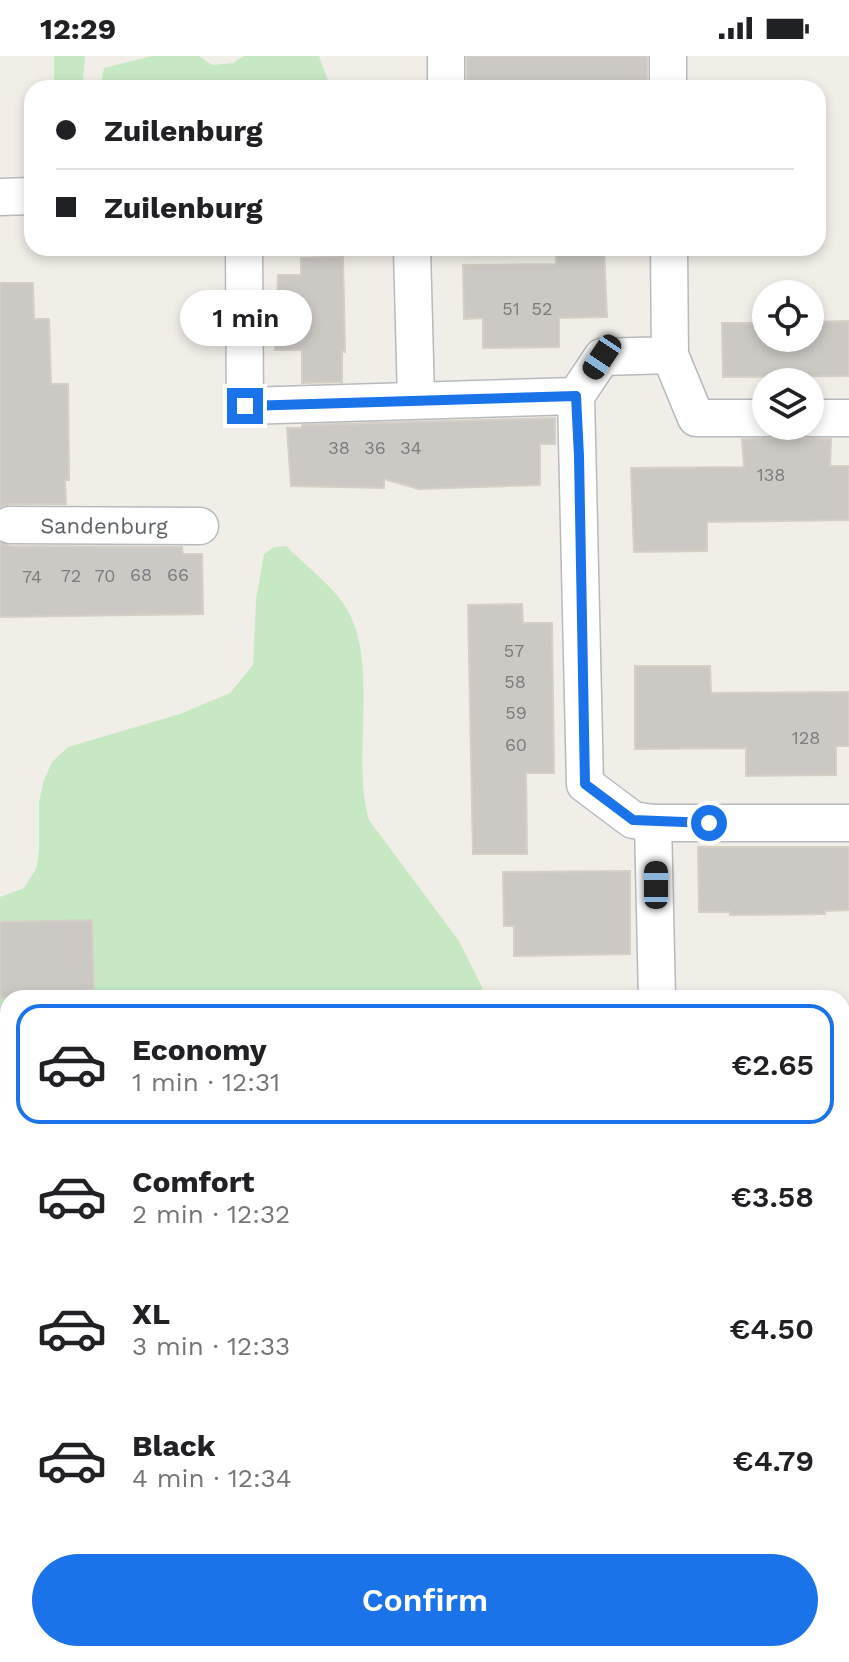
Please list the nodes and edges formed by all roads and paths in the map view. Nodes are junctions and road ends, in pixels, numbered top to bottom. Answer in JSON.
{"nodes":[{"id":1,"x":446,"y":56,"type":"edge"},
{"id":2,"x":668,"y":56,"type":"edge"},
{"id":3,"x":446,"y":80,"type":"edge"},
{"id":4,"x":668,"y":80,"type":"edge"},
{"id":5,"x":24,"y":196,"type":"edge"},
{"id":6,"x":0,"y":197,"type":"edge"},
{"id":7,"x":244,"y":256,"type":"edge"},
{"id":8,"x":412,"y":256,"type":"edge"},
{"id":9,"x":669,"y":256,"type":"edge"},
{"id":10,"x":670,"y":355,"type":"junction"},
{"id":11,"x":576,"y":396,"type":"junction"},
{"id":12,"x":416,"y":399,"type":"junction"},
{"id":13,"x":752,"y":418,"type":"edge"},
{"id":14,"x":824,"y":418,"type":"edge"},
{"id":15,"x":849,"y":418,"type":"edge"},
{"id":16,"x":10,"y":525,"type":"dead end"},
{"id":17,"x":200,"y":526,"type":"dead end"},
{"id":18,"x":653,"y":823,"type":"junction"},
{"id":19,"x":849,"y":823,"type":"edge"},
{"id":20,"x":657,"y":990,"type":"edge"}],
"edges":[{"from":1,"to":3,"type":"street"},
{"from":2,"to":4,"type":"street"},
{"from":5,"to":6,"type":"street"},
{"from":7,"to":12,"type":"street"},
{"from":8,"to":12,"type":"street"},
{"from":9,"to":10,"type":"street"},
{"from":10,"to":11,"type":"street"},
{"from":10,"to":13,"type":"street"},
{"from":11,"to":12,"type":"street"},
{"from":11,"to":18,"type":"street"},
{"from":14,"to":15,"type":"street"},
{"from":16,"to":17,"type":"street","name":"Sandenburg"},
{"from":18,"to":19,"type":"street"},
{"from":18,"to":20,"type":"street"}]}
